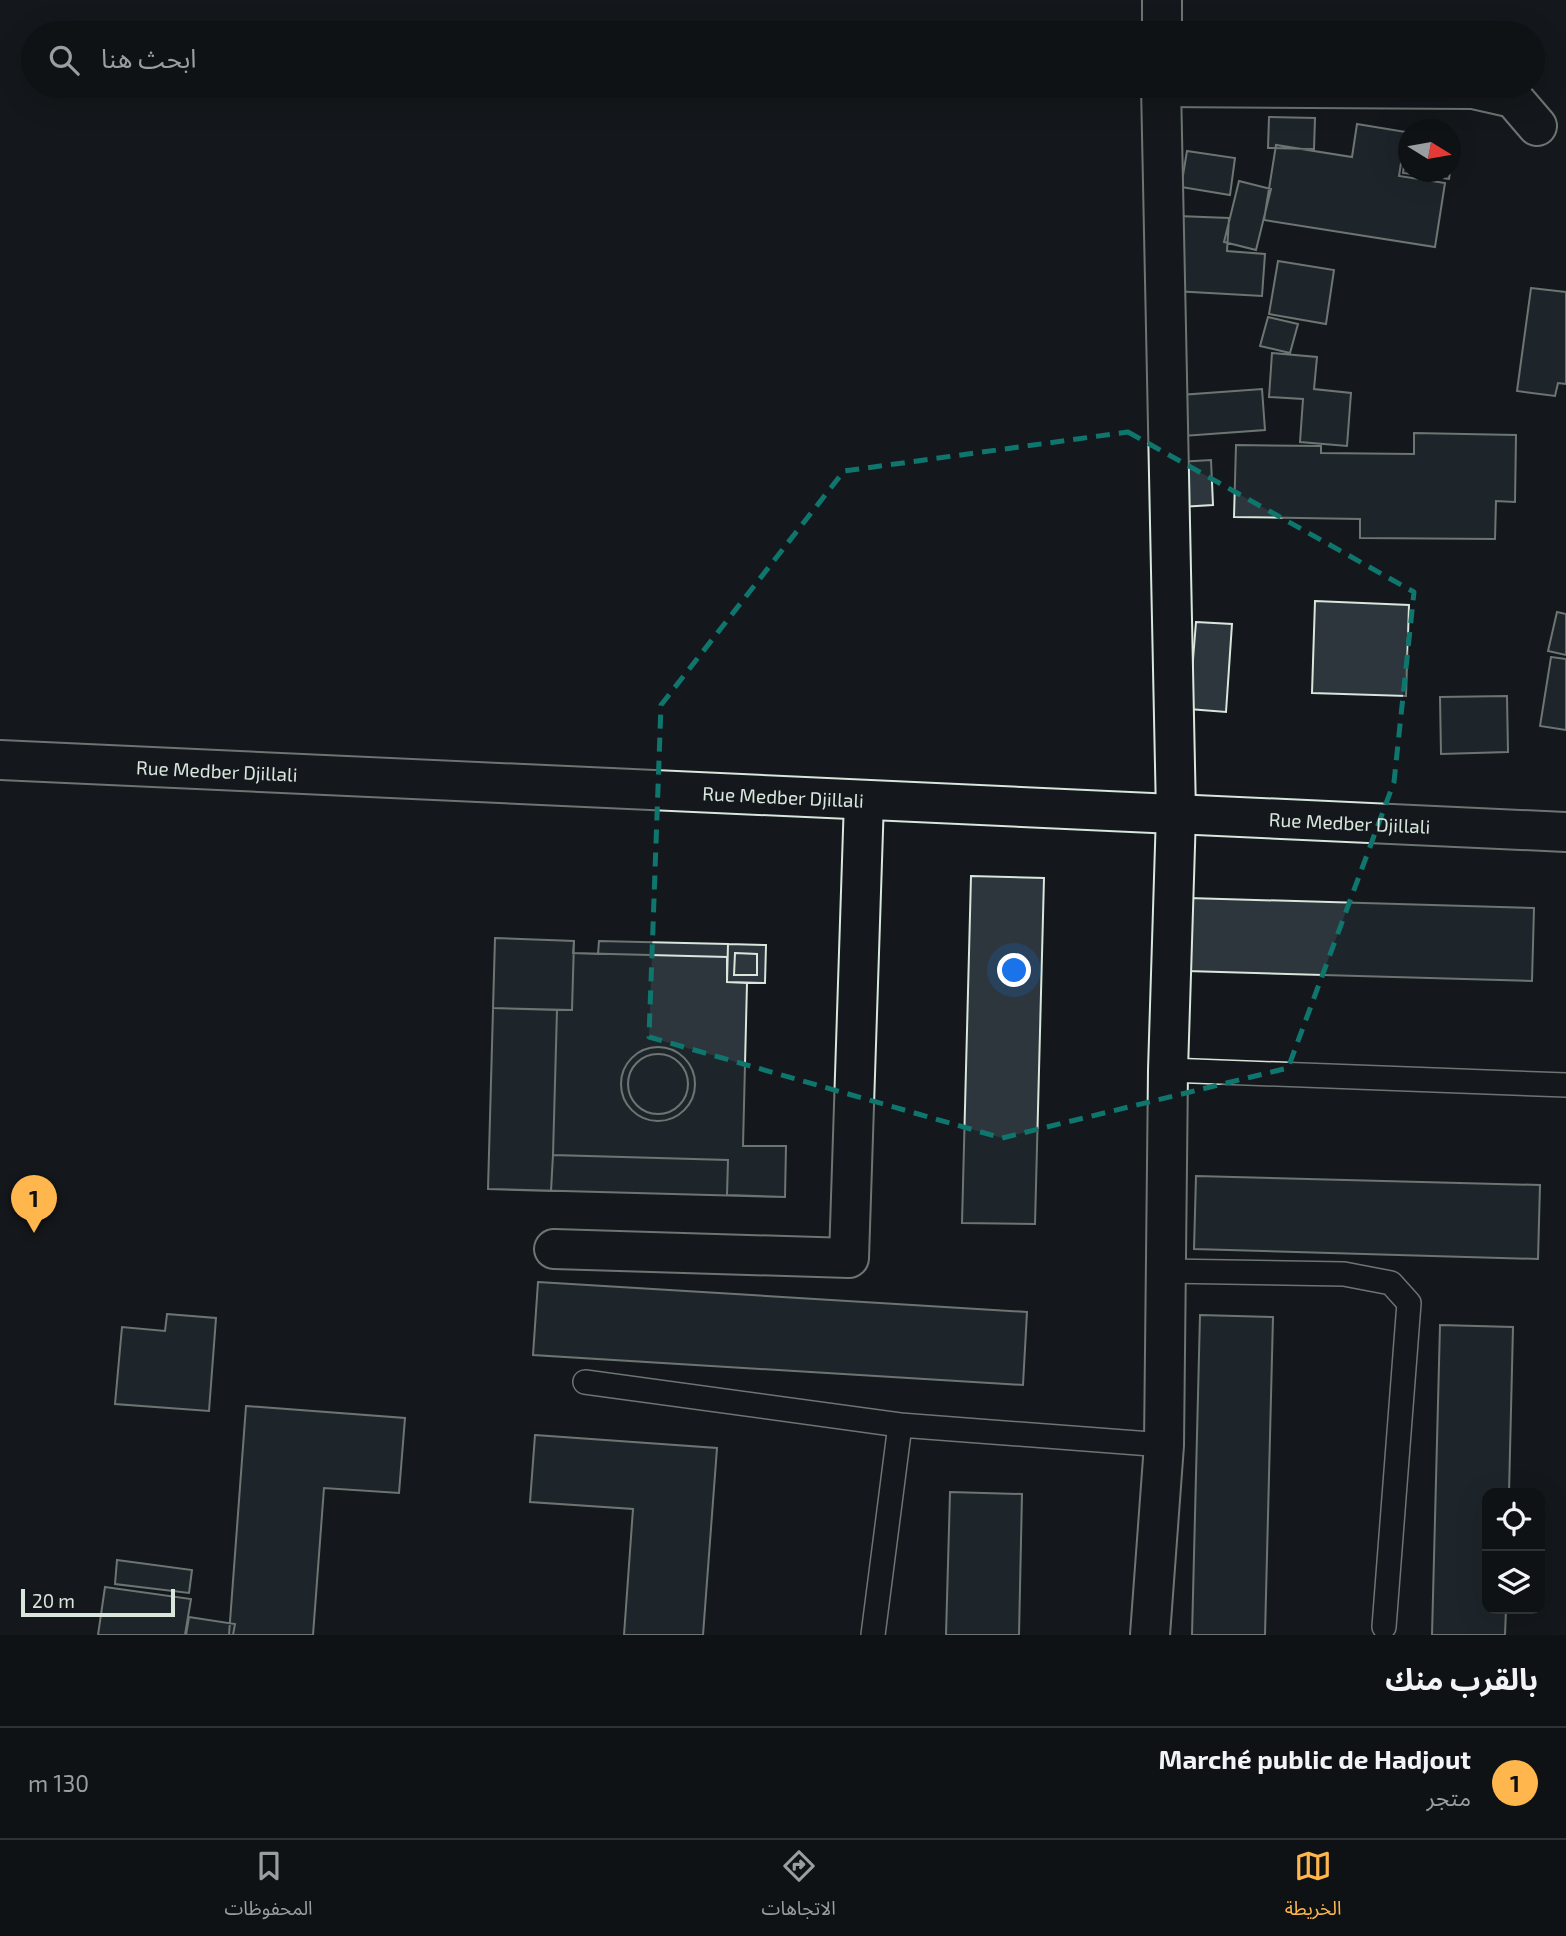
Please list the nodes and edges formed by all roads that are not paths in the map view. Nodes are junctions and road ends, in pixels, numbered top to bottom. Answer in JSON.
{"nodes":[{"id":1,"x":1162,"y":0,"type":"edge"},
{"id":2,"x":1162,"y":21,"type":"edge"},
{"id":3,"x":1161,"y":98,"type":"edge"},
{"id":4,"x":1513,"y":98,"type":"edge"},
{"id":5,"x":1537,"y":127,"type":"dead end"},
{"id":6,"x":0,"y":760,"type":"edge"},
{"id":7,"x":864,"y":800,"type":"junction"},
{"id":8,"x":1176,"y":814,"type":"junction"},
{"id":9,"x":1566,"y":832,"type":"edge"},
{"id":10,"x":1168,"y":1070,"type":"junction"},
{"id":11,"x":1566,"y":1085,"type":"edge"},
{"id":12,"x":554,"y":1249,"type":"dead end"},
{"id":13,"x":1166,"y":1271,"type":"junction"},
{"id":14,"x":585,"y":1382,"type":"dead end"},
{"id":15,"x":900,"y":1425,"type":"junction"},
{"id":16,"x":1164,"y":1445,"type":"junction"},
{"id":17,"x":1384,"y":1627,"type":"dead end"},
{"id":18,"x":873,"y":1635,"type":"edge"},
{"id":19,"x":1150,"y":1635,"type":"edge"}],
"edges":[{"from":1,"to":2,"type":"street"},
{"from":3,"to":8,"type":"street"},
{"from":4,"to":5,"type":"street"},
{"from":6,"to":7,"type":"street","name":"Rue Medber Djillali"},
{"from":7,"to":8,"type":"street","name":"Rue Medber Djillali"},
{"from":7,"to":12,"type":"street"},
{"from":8,"to":9,"type":"street","name":"Rue Medber Djillali"},
{"from":8,"to":10,"type":"street"},
{"from":10,"to":11,"type":"lane"},
{"from":10,"to":13,"type":"street"},
{"from":13,"to":16,"type":"street"},
{"from":13,"to":17,"type":"lane"},
{"from":14,"to":15,"type":"lane"},
{"from":15,"to":16,"type":"lane"},
{"from":15,"to":18,"type":"lane"},
{"from":16,"to":19,"type":"street"}]}
